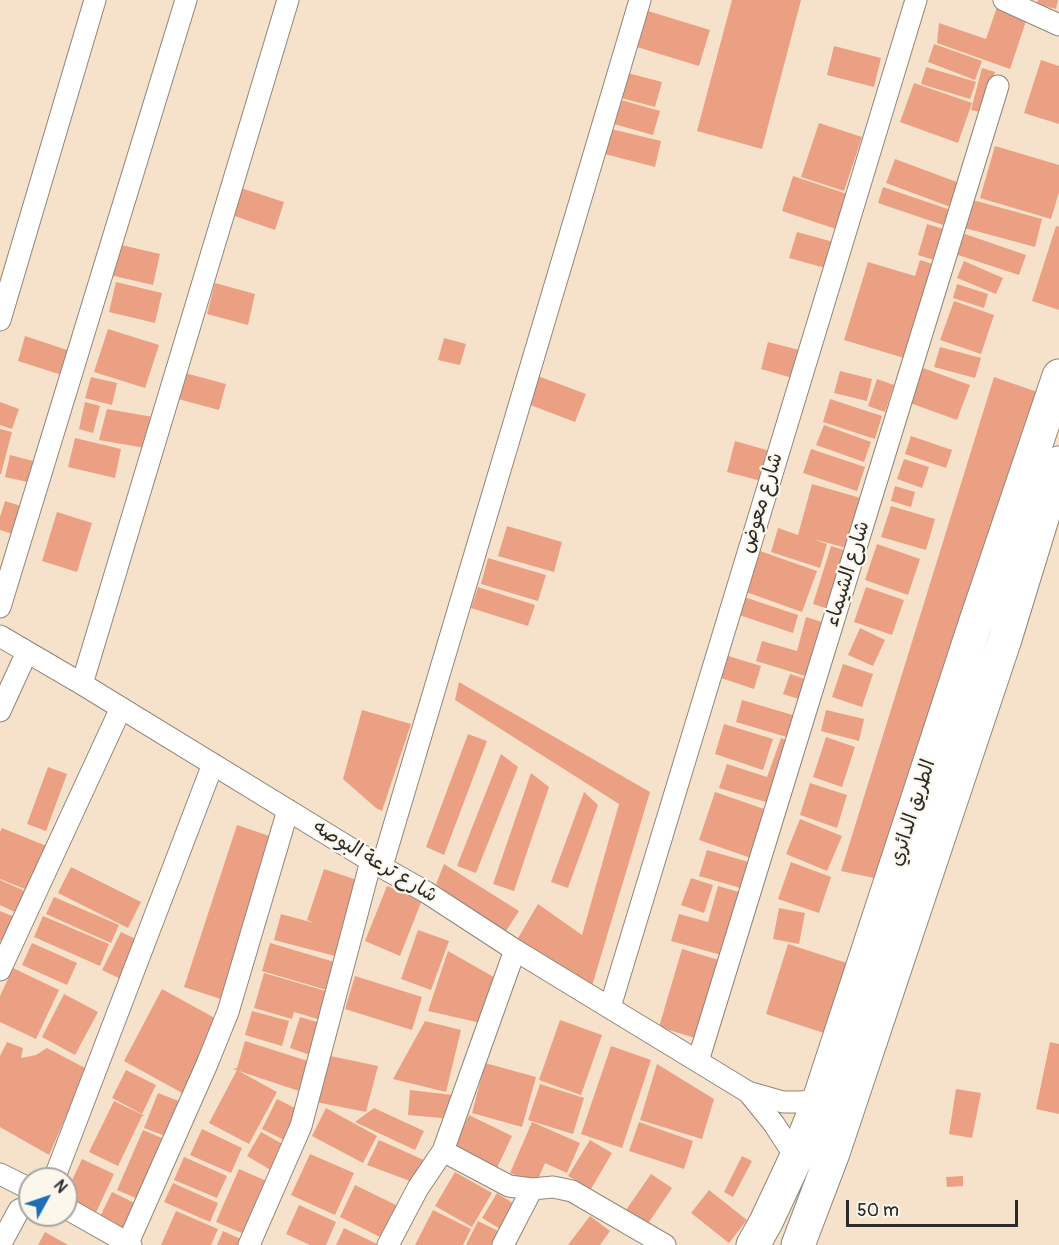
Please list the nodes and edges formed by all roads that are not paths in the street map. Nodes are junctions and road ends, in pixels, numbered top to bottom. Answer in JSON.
{"nodes":[{"id":1,"x":95,"y":0,"type":"edge"},
{"id":2,"x":186,"y":0,"type":"edge"},
{"id":3,"x":288,"y":0,"type":"edge"},
{"id":4,"x":640,"y":0,"type":"edge"},
{"id":5,"x":916,"y":0,"type":"edge"},
{"id":6,"x":1004,"y":0,"type":"edge"},
{"id":7,"x":1059,"y":25,"type":"edge"},
{"id":8,"x":998,"y":86,"type":"dead end"},
{"id":9,"x":0,"y":320,"type":"edge"},
{"id":10,"x":1059,"y":376,"type":"edge"},
{"id":11,"x":1059,"y":463,"type":"edge"},
{"id":12,"x":0,"y":607,"type":"edge"},
{"id":13,"x":0,"y":636,"type":"edge"},
{"id":14,"x":27,"y":652,"type":"junction"},
{"id":15,"x":82,"y":684,"type":"junction"},
{"id":16,"x":122,"y":708,"type":"junction"},
{"id":17,"x":0,"y":711,"type":"edge"},
{"id":18,"x":213,"y":764,"type":"junction"},
{"id":19,"x":288,"y":810,"type":"junction"},
{"id":20,"x":377,"y":864,"type":"junction"},
{"id":21,"x":515,"y":950,"type":"junction"},
{"id":22,"x":0,"y":970,"type":"edge"},
{"id":23,"x":610,"y":1007,"type":"junction"},
{"id":24,"x":698,"y":1061,"type":"junction"},
{"id":25,"x":748,"y":1092,"type":"junction"},
{"id":26,"x":819,"y":1100,"type":"junction"},
{"id":27,"x":443,"y":1151,"type":"junction"},
{"id":28,"x":796,"y":1158,"type":"junction"},
{"id":29,"x":59,"y":1167,"type":"edge"},
{"id":30,"x":0,"y":1174,"type":"edge"},
{"id":31,"x":18,"y":1183,"type":"edge"},
{"id":32,"x":532,"y":1189,"type":"junction"},
{"id":33,"x":18,"y":1212,"type":"edge"},
{"id":34,"x":78,"y":1215,"type":"edge"},
{"id":35,"x":129,"y":1244,"type":"edge"},
{"id":36,"x":0,"y":1245,"type":"edge"},
{"id":37,"x":249,"y":1245,"type":"edge"},
{"id":38,"x":388,"y":1245,"type":"edge"},
{"id":39,"x":503,"y":1245,"type":"edge"},
{"id":40,"x":665,"y":1245,"type":"edge"},
{"id":41,"x":753,"y":1245,"type":"edge"},
{"id":42,"x":798,"y":1245,"type":"edge"}],
"edges":[{"from":1,"to":9,"type":"street"},
{"from":2,"to":12,"type":"street"},
{"from":3,"to":15,"type":"street"},
{"from":4,"to":20,"type":"street"},
{"from":5,"to":23,"type":"street","name":"شارع معوض"},
{"from":6,"to":7,"type":"street"},
{"from":8,"to":24,"type":"street","name":"شارع الشيماء"},
{"from":10,"to":26,"type":"highway","name":"الطريق الدائري"},
{"from":11,"to":42,"type":"highway","name":"الطريق الدائري"},
{"from":13,"to":14,"type":"street","name":"شارع ترعة البوصه"},
{"from":14,"to":15,"type":"street","name":"شارع ترعة البوصه"},
{"from":14,"to":17,"type":"street"},
{"from":15,"to":16,"type":"street","name":"شارع ترعة البوصه"},
{"from":16,"to":18,"type":"street","name":"شارع ترعة البوصه"},
{"from":16,"to":22,"type":"street"},
{"from":18,"to":19,"type":"street","name":"شارع ترعة البوصه"},
{"from":18,"to":29,"type":"street"},
{"from":19,"to":20,"type":"street","name":"شارع ترعة البوصه"},
{"from":19,"to":35,"type":"street"},
{"from":20,"to":21,"type":"street","name":"شارع ترعة البوصه"},
{"from":20,"to":37,"type":"street"},
{"from":21,"to":23,"type":"street","name":"شارع ترعة البوصه"},
{"from":21,"to":27,"type":"street"},
{"from":23,"to":24,"type":"street","name":"شارع ترعة البوصه"},
{"from":24,"to":25,"type":"street","name":"شارع ترعة البوصه"},
{"from":25,"to":26,"type":"street"},
{"from":25,"to":28,"type":"street"},
{"from":26,"to":28,"type":"highway","name":"الطريق الدائري"},
{"from":27,"to":32,"type":"street"},
{"from":27,"to":38,"type":"street"},
{"from":28,"to":41,"type":"highway","name":"الطريق الدائري"},
{"from":30,"to":31,"type":"street"},
{"from":32,"to":39,"type":"street"},
{"from":32,"to":40,"type":"street"},
{"from":33,"to":36,"type":"street"},
{"from":34,"to":35,"type":"street"}]}
